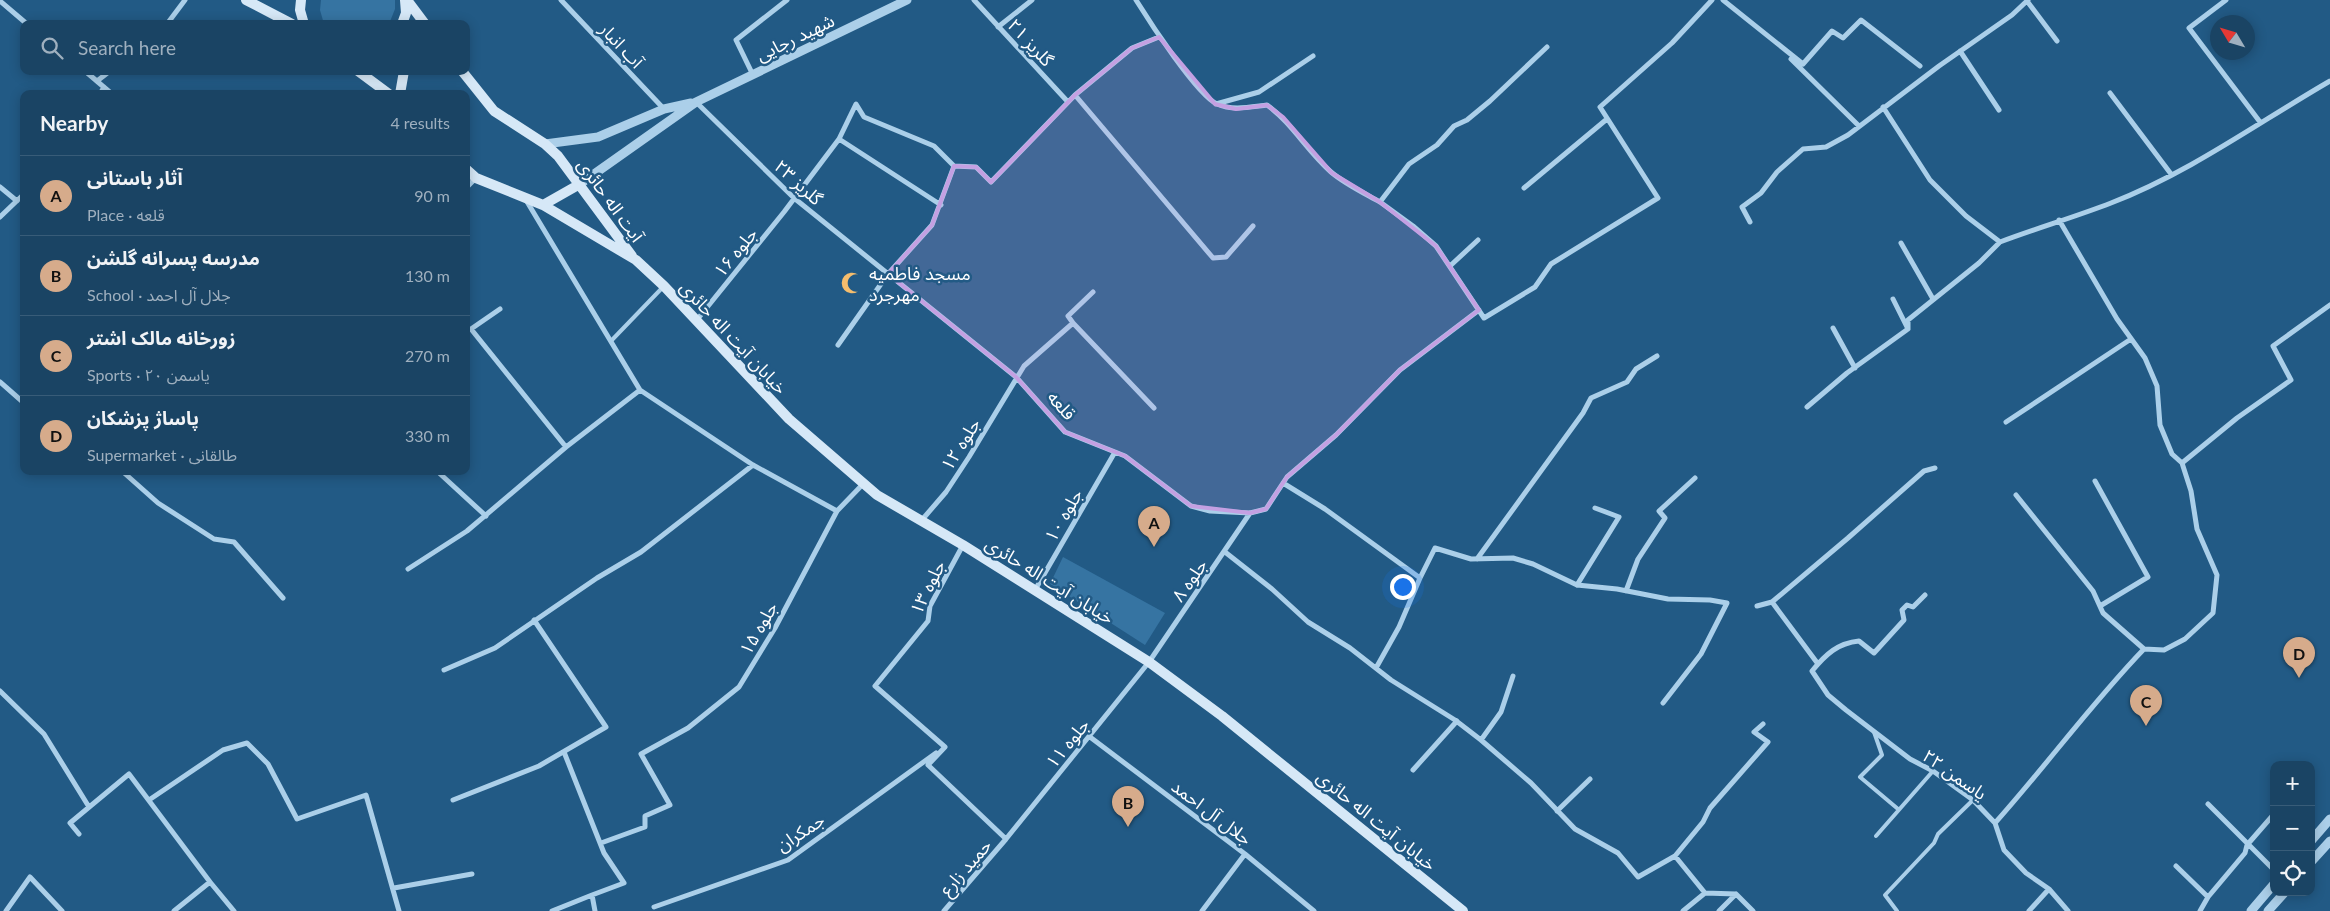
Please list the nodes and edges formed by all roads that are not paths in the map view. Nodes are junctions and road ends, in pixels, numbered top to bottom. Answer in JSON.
{"nodes":[{"id":1,"x":185,"y":0,"type":"edge"},
{"id":2,"x":246,"y":0,"type":"edge"},
{"id":3,"x":301,"y":0,"type":"edge"},
{"id":4,"x":406,"y":0,"type":"edge"},
{"id":5,"x":561,"y":0,"type":"edge"},
{"id":6,"x":787,"y":0,"type":"edge"},
{"id":7,"x":907,"y":0,"type":"edge"},
{"id":8,"x":974,"y":0,"type":"edge"},
{"id":9,"x":1032,"y":0,"type":"edge"},
{"id":10,"x":1136,"y":0,"type":"edge"},
{"id":11,"x":1712,"y":0,"type":"edge"},
{"id":12,"x":1724,"y":0,"type":"edge"},
{"id":13,"x":2027,"y":0,"type":"edge"},
{"id":14,"x":2226,"y":0,"type":"edge"},
{"id":15,"x":0,"y":2,"type":"edge"},
{"id":16,"x":22,"y":20,"type":"edge"},
{"id":17,"x":170,"y":20,"type":"edge"},
{"id":18,"x":284,"y":20,"type":"edge"},
{"id":19,"x":303,"y":20,"type":"edge"},
{"id":20,"x":403,"y":20,"type":"edge"},
{"id":21,"x":422,"y":20,"type":"edge"},
{"id":22,"x":998,"y":27,"type":"junction"},
{"id":23,"x":1159,"y":37,"type":"junction"},
{"id":24,"x":1769,"y":37,"type":"junction"},
{"id":25,"x":2057,"y":41,"type":"dead end"},
{"id":26,"x":1547,"y":47,"type":"dead end"},
{"id":27,"x":1960,"y":51,"type":"junction"},
{"id":28,"x":1313,"y":56,"type":"dead end"},
{"id":29,"x":1920,"y":66,"type":"dead end"},
{"id":30,"x":90,"y":75,"type":"edge"},
{"id":31,"x":105,"y":75,"type":"edge"},
{"id":32,"x":363,"y":75,"type":"edge"},
{"id":33,"x":403,"y":75,"type":"edge"},
{"id":34,"x":465,"y":75,"type":"edge"},
{"id":35,"x":753,"y":75,"type":"junction"},
{"id":36,"x":97,"y":81,"type":"junction"},
{"id":37,"x":2330,"y":81,"type":"edge"},
{"id":38,"x":104,"y":88,"type":"joint"},
{"id":39,"x":107,"y":90,"type":"edge"},
{"id":40,"x":384,"y":90,"type":"edge"},
{"id":41,"x":401,"y":90,"type":"edge"},
{"id":42,"x":2110,"y":93,"type":"dead end"},
{"id":43,"x":1075,"y":95,"type":"junction"},
{"id":44,"x":696,"y":102,"type":"junction"},
{"id":45,"x":1068,"y":102,"type":"junction"},
{"id":46,"x":1216,"y":104,"type":"junction"},
{"id":47,"x":1883,"y":107,"type":"junction"},
{"id":48,"x":664,"y":109,"type":"junction"},
{"id":49,"x":1999,"y":110,"type":"dead end"},
{"id":50,"x":1607,"y":119,"type":"junction"},
{"id":51,"x":2260,"y":122,"type":"junction"},
{"id":52,"x":1859,"y":126,"type":"junction"},
{"id":53,"x":839,"y":139,"type":"junction"},
{"id":54,"x":545,"y":144,"type":"junction"},
{"id":55,"x":954,"y":166,"type":"junction"},
{"id":56,"x":470,"y":173,"type":"edge"},
{"id":57,"x":2171,"y":174,"type":"junction"},
{"id":58,"x":476,"y":178,"type":"junction"},
{"id":59,"x":470,"y":184,"type":"edge"},
{"id":60,"x":580,"y":184,"type":"junction"},
{"id":61,"x":0,"y":187,"type":"edge"},
{"id":62,"x":1524,"y":188,"type":"dead end"},
{"id":63,"x":524,"y":197,"type":"junction"},
{"id":64,"x":20,"y":198,"type":"edge"},
{"id":65,"x":794,"y":198,"type":"junction"},
{"id":66,"x":17,"y":201,"type":"junction"},
{"id":67,"x":1380,"y":202,"type":"junction"},
{"id":68,"x":543,"y":205,"type":"junction"},
{"id":69,"x":941,"y":205,"type":"junction"},
{"id":70,"x":0,"y":217,"type":"edge"},
{"id":71,"x":2059,"y":220,"type":"junction"},
{"id":72,"x":1750,"y":222,"type":"dead end"},
{"id":73,"x":1253,"y":226,"type":"dead end"},
{"id":74,"x":1478,"y":240,"type":"dead end"},
{"id":75,"x":2000,"y":242,"type":"junction"},
{"id":76,"x":1901,"y":243,"type":"dead end"},
{"id":77,"x":636,"y":260,"type":"junction"},
{"id":78,"x":1450,"y":266,"type":"junction"},
{"id":79,"x":888,"y":274,"type":"junction"},
{"id":80,"x":664,"y":286,"type":"junction"},
{"id":81,"x":1093,"y":292,"type":"dead end"},
{"id":82,"x":1893,"y":299,"type":"dead end"},
{"id":83,"x":1933,"y":299,"type":"junction"},
{"id":84,"x":2330,"y":304,"type":"edge"},
{"id":85,"x":500,"y":310,"type":"dead end"},
{"id":86,"x":1479,"y":310,"type":"junction"},
{"id":87,"x":696,"y":321,"type":"junction"},
{"id":88,"x":1073,"y":323,"type":"junction"},
{"id":89,"x":1833,"y":328,"type":"dead end"},
{"id":90,"x":1908,"y":329,"type":"junction"},
{"id":91,"x":2131,"y":339,"type":"junction"},
{"id":92,"x":611,"y":341,"type":"junction"},
{"id":93,"x":838,"y":345,"type":"dead end"},
{"id":94,"x":1657,"y":356,"type":"dead end"},
{"id":95,"x":1855,"y":368,"type":"junction"},
{"id":96,"x":1016,"y":377,"type":"junction"},
{"id":97,"x":0,"y":382,"type":"edge"},
{"id":98,"x":640,"y":390,"type":"junction"},
{"id":99,"x":20,"y":400,"type":"edge"},
{"id":100,"x":1806,"y":407,"type":"dead end"},
{"id":101,"x":1154,"y":408,"type":"dead end"},
{"id":102,"x":2006,"y":422,"type":"dead end"},
{"id":103,"x":566,"y":447,"type":"junction"},
{"id":104,"x":1115,"y":452,"type":"junction"},
{"id":105,"x":2182,"y":463,"type":"junction"},
{"id":106,"x":753,"y":464,"type":"junction"},
{"id":107,"x":1935,"y":468,"type":"dead end"},
{"id":108,"x":126,"y":475,"type":"edge"},
{"id":109,"x":441,"y":475,"type":"edge"},
{"id":110,"x":1695,"y":478,"type":"dead end"},
{"id":111,"x":2095,"y":481,"type":"dead end"},
{"id":112,"x":864,"y":483,"type":"junction"},
{"id":113,"x":1283,"y":483,"type":"junction"},
{"id":114,"x":2016,"y":495,"type":"dead end"},
{"id":115,"x":1595,"y":508,"type":"dead end"},
{"id":116,"x":837,"y":512,"type":"junction"},
{"id":117,"x":1250,"y":513,"type":"junction"},
{"id":118,"x":486,"y":516,"type":"junction"},
{"id":119,"x":920,"y":521,"type":"junction"},
{"id":120,"x":963,"y":544,"type":"junction"},
{"id":121,"x":1225,"y":552,"type":"junction"},
{"id":122,"x":1477,"y":559,"type":"junction"},
{"id":123,"x":408,"y":569,"type":"dead end"},
{"id":124,"x":1420,"y":578,"type":"junction"},
{"id":125,"x":1576,"y":585,"type":"junction"},
{"id":126,"x":1035,"y":591,"type":"junction"},
{"id":127,"x":1626,"y":591,"type":"junction"},
{"id":128,"x":1925,"y":595,"type":"dead end"},
{"id":129,"x":283,"y":598,"type":"dead end"},
{"id":130,"x":1772,"y":602,"type":"junction"},
{"id":131,"x":1757,"y":606,"type":"dead end"},
{"id":132,"x":2100,"y":606,"type":"junction"},
{"id":133,"x":534,"y":620,"type":"junction"},
{"id":134,"x":2144,"y":649,"type":"junction"},
{"id":135,"x":1149,"y":662,"type":"junction"},
{"id":136,"x":1818,"y":664,"type":"junction"},
{"id":137,"x":1376,"y":668,"type":"junction"},
{"id":138,"x":444,"y":670,"type":"dead end"},
{"id":139,"x":1513,"y":676,"type":"dead end"},
{"id":140,"x":0,"y":691,"type":"edge"},
{"id":141,"x":1663,"y":703,"type":"dead end"},
{"id":142,"x":1457,"y":721,"type":"junction"},
{"id":143,"x":1763,"y":724,"type":"dead end"},
{"id":144,"x":1873,"y":730,"type":"junction"},
{"id":145,"x":1090,"y":737,"type":"junction"},
{"id":146,"x":1481,"y":740,"type":"junction"},
{"id":147,"x":945,"y":747,"type":"junction"},
{"id":148,"x":564,"y":752,"type":"junction"},
{"id":149,"x":1413,"y":770,"type":"dead end"},
{"id":150,"x":1933,"y":771,"type":"junction"},
{"id":151,"x":1590,"y":779,"type":"dead end"},
{"id":152,"x":149,"y":800,"type":"junction"},
{"id":153,"x":453,"y":800,"type":"dead end"},
{"id":154,"x":1973,"y":800,"type":"junction"},
{"id":155,"x":2208,"y":804,"type":"dead end"},
{"id":156,"x":89,"y":807,"type":"junction"},
{"id":157,"x":1898,"y":809,"type":"junction"},
{"id":158,"x":1557,"y":811,"type":"junction"},
{"id":159,"x":2270,"y":819,"type":"edge"},
{"id":160,"x":2330,"y":819,"type":"edge"},
{"id":161,"x":1995,"y":823,"type":"junction"},
{"id":162,"x":78,"y":834,"type":"dead end"},
{"id":163,"x":1876,"y":836,"type":"dead end"},
{"id":164,"x":2315,"y":836,"type":"edge"},
{"id":165,"x":1006,"y":839,"type":"junction"},
{"id":166,"x":2330,"y":841,"type":"edge"},
{"id":167,"x":601,"y":844,"type":"junction"},
{"id":168,"x":2247,"y":845,"type":"junction"},
{"id":169,"x":2326,"y":850,"type":"edge"},
{"id":170,"x":1245,"y":854,"type":"junction"},
{"id":171,"x":1675,"y":856,"type":"junction"},
{"id":172,"x":2315,"y":859,"type":"edge"},
{"id":173,"x":2176,"y":866,"type":"dead end"},
{"id":174,"x":2270,"y":866,"type":"edge"},
{"id":175,"x":472,"y":874,"type":"dead end"},
{"id":176,"x":210,"y":882,"type":"junction"},
{"id":177,"x":394,"y":888,"type":"junction"},
{"id":178,"x":2270,"y":888,"type":"edge"},
{"id":179,"x":2049,"y":889,"type":"junction"},
{"id":180,"x":1704,"y":893,"type":"junction"},
{"id":181,"x":1736,"y":894,"type":"junction"},
{"id":182,"x":592,"y":895,"type":"junction"},
{"id":183,"x":2281,"y":896,"type":"edge"},
{"id":184,"x":2208,"y":897,"type":"junction"},
{"id":185,"x":654,"y":907,"type":"dead end"},
{"id":186,"x":1691,"y":908,"type":"edge"},
{"id":187,"x":6,"y":911,"type":"edge"},
{"id":188,"x":62,"y":911,"type":"edge"},
{"id":189,"x":174,"y":911,"type":"edge"},
{"id":190,"x":234,"y":911,"type":"edge"},
{"id":191,"x":399,"y":911,"type":"edge"},
{"id":192,"x":552,"y":911,"type":"edge"},
{"id":193,"x":595,"y":911,"type":"edge"},
{"id":194,"x":944,"y":911,"type":"edge"},
{"id":195,"x":1202,"y":911,"type":"edge"},
{"id":196,"x":1314,"y":911,"type":"edge"},
{"id":197,"x":1462,"y":911,"type":"edge"},
{"id":198,"x":1683,"y":911,"type":"edge"},
{"id":199,"x":1719,"y":911,"type":"edge"},
{"id":200,"x":1753,"y":911,"type":"edge"},
{"id":201,"x":1897,"y":911,"type":"edge"},
{"id":202,"x":2029,"y":911,"type":"edge"},
{"id":203,"x":2068,"y":911,"type":"edge"},
{"id":204,"x":2200,"y":911,"type":"edge"},
{"id":205,"x":2250,"y":911,"type":"edge"},
{"id":206,"x":2268,"y":911,"type":"edge"}],
"edges":[{"from":1,"to":17,"type":"street"},
{"from":2,"to":18,"type":"main road"},
{"from":3,"to":19,"type":"main road"},
{"from":4,"to":20,"type":"main road"},
{"from":4,"to":21,"type":"main road"},
{"from":5,"to":48,"type":"street","name":"آب انبار"},
{"from":6,"to":35,"type":"street"},
{"from":7,"to":35,"type":"street","name":"شهید رجایی"},
{"from":8,"to":22,"type":"street","name":"گلریز ۲۱"},
{"from":9,"to":22,"type":"street"},
{"from":10,"to":23,"type":"street"},
{"from":11,"to":50,"type":"street"},
{"from":12,"to":24,"type":"street"},
{"from":13,"to":25,"type":"street"},
{"from":13,"to":27,"type":"street"},
{"from":14,"to":51,"type":"street"},
{"from":15,"to":16,"type":"street"},
{"from":22,"to":45,"type":"street","name":"گلریز ۲۱"},
{"from":23,"to":43,"type":"street"},
{"from":23,"to":46,"type":"street"},
{"from":24,"to":29,"type":"street"},
{"from":24,"to":52,"type":"street"},
{"from":26,"to":67,"type":"street"},
{"from":27,"to":47,"type":"street"},
{"from":27,"to":49,"type":"street"},
{"from":28,"to":46,"type":"street"},
{"from":30,"to":36,"type":"street"},
{"from":31,"to":36,"type":"street"},
{"from":32,"to":40,"type":"main road"},
{"from":33,"to":41,"type":"main road"},
{"from":34,"to":54,"type":"main road","name":"آیت اله حائری"},
{"from":35,"to":44,"type":"street","name":"شهید رجایی"},
{"from":36,"to":38,"type":"street"},
{"from":37,"to":51,"type":"street"},
{"from":38,"to":39,"type":"street"},
{"from":42,"to":57,"type":"street"},
{"from":43,"to":45,"type":"street"},
{"from":43,"to":73,"type":"street"},
{"from":44,"to":48,"type":"street"},
{"from":44,"to":60,"type":"street"},
{"from":44,"to":65,"type":"street","name":"گلریز ۲۳"},
{"from":45,"to":55,"type":"street"},
{"from":46,"to":67,"type":"street"},
{"from":47,"to":52,"type":"street"},
{"from":47,"to":75,"type":"street"},
{"from":48,"to":54,"type":"street"},
{"from":50,"to":62,"type":"street"},
{"from":50,"to":86,"type":"street"},
{"from":51,"to":57,"type":"street"},
{"from":52,"to":72,"type":"street"},
{"from":53,"to":55,"type":"street","name":"جلوه ۱۶"},
{"from":53,"to":65,"type":"street","name":"جلوه ۱۶"},
{"from":53,"to":69,"type":"street"},
{"from":54,"to":60,"type":"main road","name":"آیت اله حائری"},
{"from":55,"to":69,"type":"street"},
{"from":56,"to":58,"type":"main road","name":"آیت اله حائری"},
{"from":57,"to":71,"type":"street"},
{"from":58,"to":59,"type":"street"},
{"from":58,"to":63,"type":"main road","name":"آیت اله حائری"},
{"from":60,"to":68,"type":"main road"},
{"from":60,"to":77,"type":"main road","name":"آیت اله حائری"},
{"from":61,"to":66,"type":"street"},
{"from":63,"to":68,"type":"main road","name":"آیت اله حائری"},
{"from":63,"to":92,"type":"street"},
{"from":64,"to":66,"type":"street"},
{"from":65,"to":79,"type":"street","name":"گلریز ۲۳"},
{"from":65,"to":87,"type":"street","name":"جلوه ۱۶"},
{"from":66,"to":70,"type":"street"},
{"from":67,"to":78,"type":"street"},
{"from":68,"to":77,"type":"main road","name":"آیت اله حائری"},
{"from":69,"to":79,"type":"street"},
{"from":71,"to":75,"type":"street"},
{"from":71,"to":91,"type":"street"},
{"from":74,"to":78,"type":"street"},
{"from":75,"to":83,"type":"street"},
{"from":76,"to":83,"type":"street"},
{"from":77,"to":80,"type":"main road","name":"خیابان آیت اله حائری"},
{"from":78,"to":86,"type":"street"},
{"from":79,"to":93,"type":"street"},
{"from":79,"to":96,"type":"street","name":"قلعه"},
{"from":80,"to":87,"type":"main road","name":"خیابان آیت اله حائری"},
{"from":80,"to":92,"type":"lane"},
{"from":81,"to":88,"type":"street"},
{"from":82,"to":90,"type":"street"},
{"from":83,"to":90,"type":"street"},
{"from":84,"to":105,"type":"street"},
{"from":85,"to":103,"type":"street"},
{"from":86,"to":113,"type":"street"},
{"from":87,"to":112,"type":"main road","name":"خیابان آیت اله حائری"},
{"from":88,"to":96,"type":"street","name":"جلوه ۱۲"},
{"from":88,"to":101,"type":"street"},
{"from":89,"to":95,"type":"street"},
{"from":90,"to":95,"type":"street"},
{"from":91,"to":102,"type":"street"},
{"from":91,"to":105,"type":"street"},
{"from":92,"to":98,"type":"street"},
{"from":94,"to":122,"type":"street"},
{"from":95,"to":100,"type":"street"},
{"from":96,"to":104,"type":"street","name":"قلعه"},
{"from":96,"to":119,"type":"street","name":"جلوه ۱۲"},
{"from":97,"to":99,"type":"street"},
{"from":98,"to":103,"type":"street"},
{"from":98,"to":106,"type":"street"},
{"from":103,"to":118,"type":"street"},
{"from":104,"to":117,"type":"street","name":"قلعه"},
{"from":104,"to":126,"type":"street","name":"جلوه ۱۰"},
{"from":105,"to":134,"type":"street"},
{"from":106,"to":116,"type":"street"},
{"from":106,"to":133,"type":"street"},
{"from":107,"to":130,"type":"street"},
{"from":108,"to":129,"type":"street"},
{"from":109,"to":118,"type":"street"},
{"from":110,"to":127,"type":"street"},
{"from":111,"to":132,"type":"street"},
{"from":112,"to":116,"type":"street","name":"جلوه ۱۵"},
{"from":112,"to":119,"type":"main road","name":"خیابان آیت اله حائری"},
{"from":113,"to":117,"type":"street","name":"قلعه"},
{"from":113,"to":124,"type":"street"},
{"from":114,"to":132,"type":"street"},
{"from":115,"to":125,"type":"street"},
{"from":116,"to":167,"type":"street","name":"جلوه ۱۵"},
{"from":117,"to":121,"type":"street","name":"جلوه ۸"},
{"from":118,"to":123,"type":"street"},
{"from":119,"to":120,"type":"main road","name":"خیابان آیت اله حائری"},
{"from":120,"to":126,"type":"main road","name":"خیابان آیت اله حائری"},
{"from":120,"to":147,"type":"street","name":"جلوه ۱۳"},
{"from":121,"to":135,"type":"street","name":"جلوه ۸"},
{"from":121,"to":137,"type":"street"},
{"from":122,"to":124,"type":"street"},
{"from":122,"to":125,"type":"street"},
{"from":124,"to":137,"type":"street"},
{"from":125,"to":127,"type":"street"},
{"from":126,"to":135,"type":"main road","name":"خیابان آیت اله حائری"},
{"from":127,"to":141,"type":"street"},
{"from":128,"to":136,"type":"street"},
{"from":130,"to":131,"type":"street"},
{"from":130,"to":136,"type":"street"},
{"from":132,"to":134,"type":"street"},
{"from":133,"to":138,"type":"street"},
{"from":133,"to":148,"type":"street"},
{"from":134,"to":161,"type":"street"},
{"from":135,"to":145,"type":"street","name":"جلوه ۱۱"},
{"from":135,"to":197,"type":"main road","name":"خیابان آیت اله حائری"},
{"from":136,"to":144,"type":"street","name":"یاسمن ۲۲"},
{"from":137,"to":142,"type":"street"},
{"from":139,"to":146,"type":"street"},
{"from":140,"to":156,"type":"street"},
{"from":142,"to":146,"type":"street"},
{"from":142,"to":149,"type":"street"},
{"from":143,"to":171,"type":"street"},
{"from":144,"to":150,"type":"street","name":"یاسمن ۲۲"},
{"from":144,"to":157,"type":"lane"},
{"from":145,"to":165,"type":"street","name":"جلوه ۱۱"},
{"from":145,"to":170,"type":"street","name":"جلال آل احمد"},
{"from":146,"to":158,"type":"street"},
{"from":147,"to":165,"type":"street"},
{"from":147,"to":185,"type":"street","name":"جمکران"},
{"from":148,"to":153,"type":"street"},
{"from":148,"to":167,"type":"street"},
{"from":150,"to":154,"type":"street","name":"یاسمن ۲۲"},
{"from":150,"to":157,"type":"lane"},
{"from":151,"to":158,"type":"street"},
{"from":152,"to":156,"type":"street"},
{"from":152,"to":176,"type":"street"},
{"from":152,"to":177,"type":"street"},
{"from":154,"to":161,"type":"street","name":"یاسمن ۲۲"},
{"from":154,"to":201,"type":"lane"},
{"from":155,"to":168,"type":"street"},
{"from":156,"to":162,"type":"street"},
{"from":157,"to":163,"type":"lane"},
{"from":158,"to":171,"type":"street"},
{"from":159,"to":168,"type":"street"},
{"from":160,"to":164,"type":"street"},
{"from":161,"to":179,"type":"street","name":"یاسمن ۲۲"},
{"from":165,"to":194,"type":"street","name":"حمید زارع"},
{"from":166,"to":169,"type":"street"},
{"from":167,"to":182,"type":"street"},
{"from":168,"to":174,"type":"street"},
{"from":168,"to":184,"type":"street"},
{"from":169,"to":172,"type":"street"},
{"from":170,"to":195,"type":"street"},
{"from":170,"to":196,"type":"street","name":"جلال آل احمد"},
{"from":171,"to":180,"type":"street"},
{"from":173,"to":184,"type":"street"},
{"from":175,"to":177,"type":"street"},
{"from":176,"to":189,"type":"street"},
{"from":176,"to":190,"type":"street"},
{"from":177,"to":191,"type":"street"},
{"from":178,"to":205,"type":"street"},
{"from":179,"to":202,"type":"street"},
{"from":179,"to":203,"type":"street","name":"یاسمن ۲۲"},
{"from":180,"to":181,"type":"street"},
{"from":180,"to":186,"type":"street"},
{"from":181,"to":199,"type":"street"},
{"from":181,"to":200,"type":"street"},
{"from":182,"to":192,"type":"street"},
{"from":182,"to":193,"type":"street"},
{"from":183,"to":206,"type":"street"},
{"from":184,"to":204,"type":"street"},
{"from":186,"to":198,"type":"street"},
{"from":187,"to":188,"type":"street"}]}
